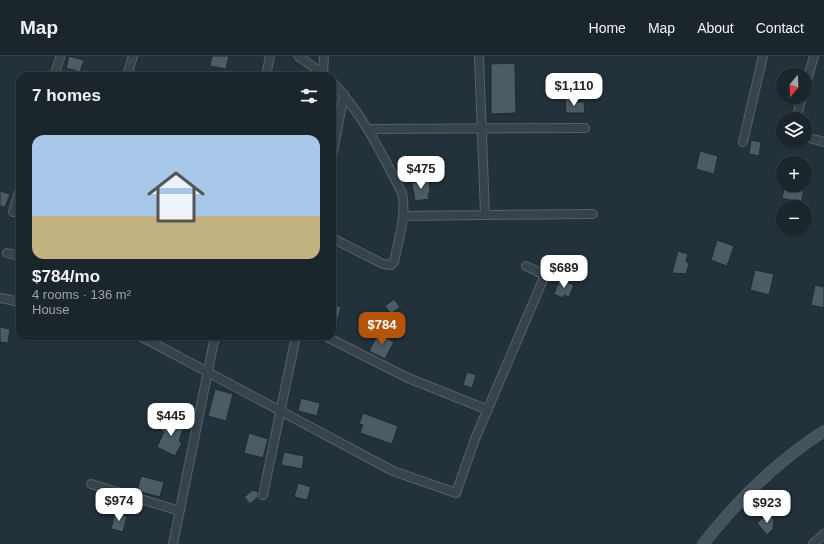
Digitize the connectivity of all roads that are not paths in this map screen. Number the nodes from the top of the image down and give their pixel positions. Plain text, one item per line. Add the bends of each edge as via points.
1 (133, 56) edge
2 (270, 56) edge
3 (298, 56) edge
4 (324, 56) edge
5 (479, 56) edge
6 (763, 56) edge
7 (814, 56) edge
8 (60, 58) dead end
9 (811, 68) edge
10 (55, 72) edge
11 (128, 72) edge
12 (267, 72) edge
13 (320, 72) edge
14 (324, 72) edge
15 (336, 86) edge
16 (344, 94) junction
17 (481, 128) junction
18 (585, 128) dead end
19 (368, 129) junction
20 (336, 136) edge
21 (812, 139) edge
22 (743, 142) dead end
23 (824, 142) edge
24 (16, 202) edge
25 (13, 212) dead end
26 (593, 214) dead end
27 (485, 215) junction
28 (403, 216) junction
29 (336, 240) edge
30 (7, 253) dead end
31 (16, 255) edge
32 (526, 266) dead end
33 (0, 298) edge
34 (16, 301) edge
35 (147, 340) edge
36 (214, 340) edge
37 (295, 340) edge
38 (333, 340) edge
39 (207, 373) junction
40 (488, 410) junction
41 (280, 412) junction
42 (824, 431) edge
43 (91, 484) dead end
44 (263, 495) dead end
45 (180, 511) junction
46 (824, 534) edge
47 (173, 544) edge
48 (703, 544) edge
49 (814, 544) edge

1 - 11 street
2 - 12 street
3 - 13 street
4 - 14 street
5 - 17 street
6 - 22 street
7 - 9 street
8 - 10 street
15 - 16 street
16 - 19 street
16 - 20 street
17 - 18 street
17 - 19 street
17 - 27 street
19 - 28 street via 402,193
21 - 23 street
24 - 25 street
26 - 27 street
27 - 28 street
28 - 29 street via 394,262 388,266
30 - 31 street
32 - 40 street via 545,275
33 - 34 street
35 - 39 street
36 - 39 street
37 - 41 street
38 - 40 street via 408,378
39 - 41 street
39 - 45 street
40 - 41 street via 456,493 393,471
41 - 44 street
42 - 48 street via 780,462
43 - 45 street
45 - 47 street
46 - 49 street

